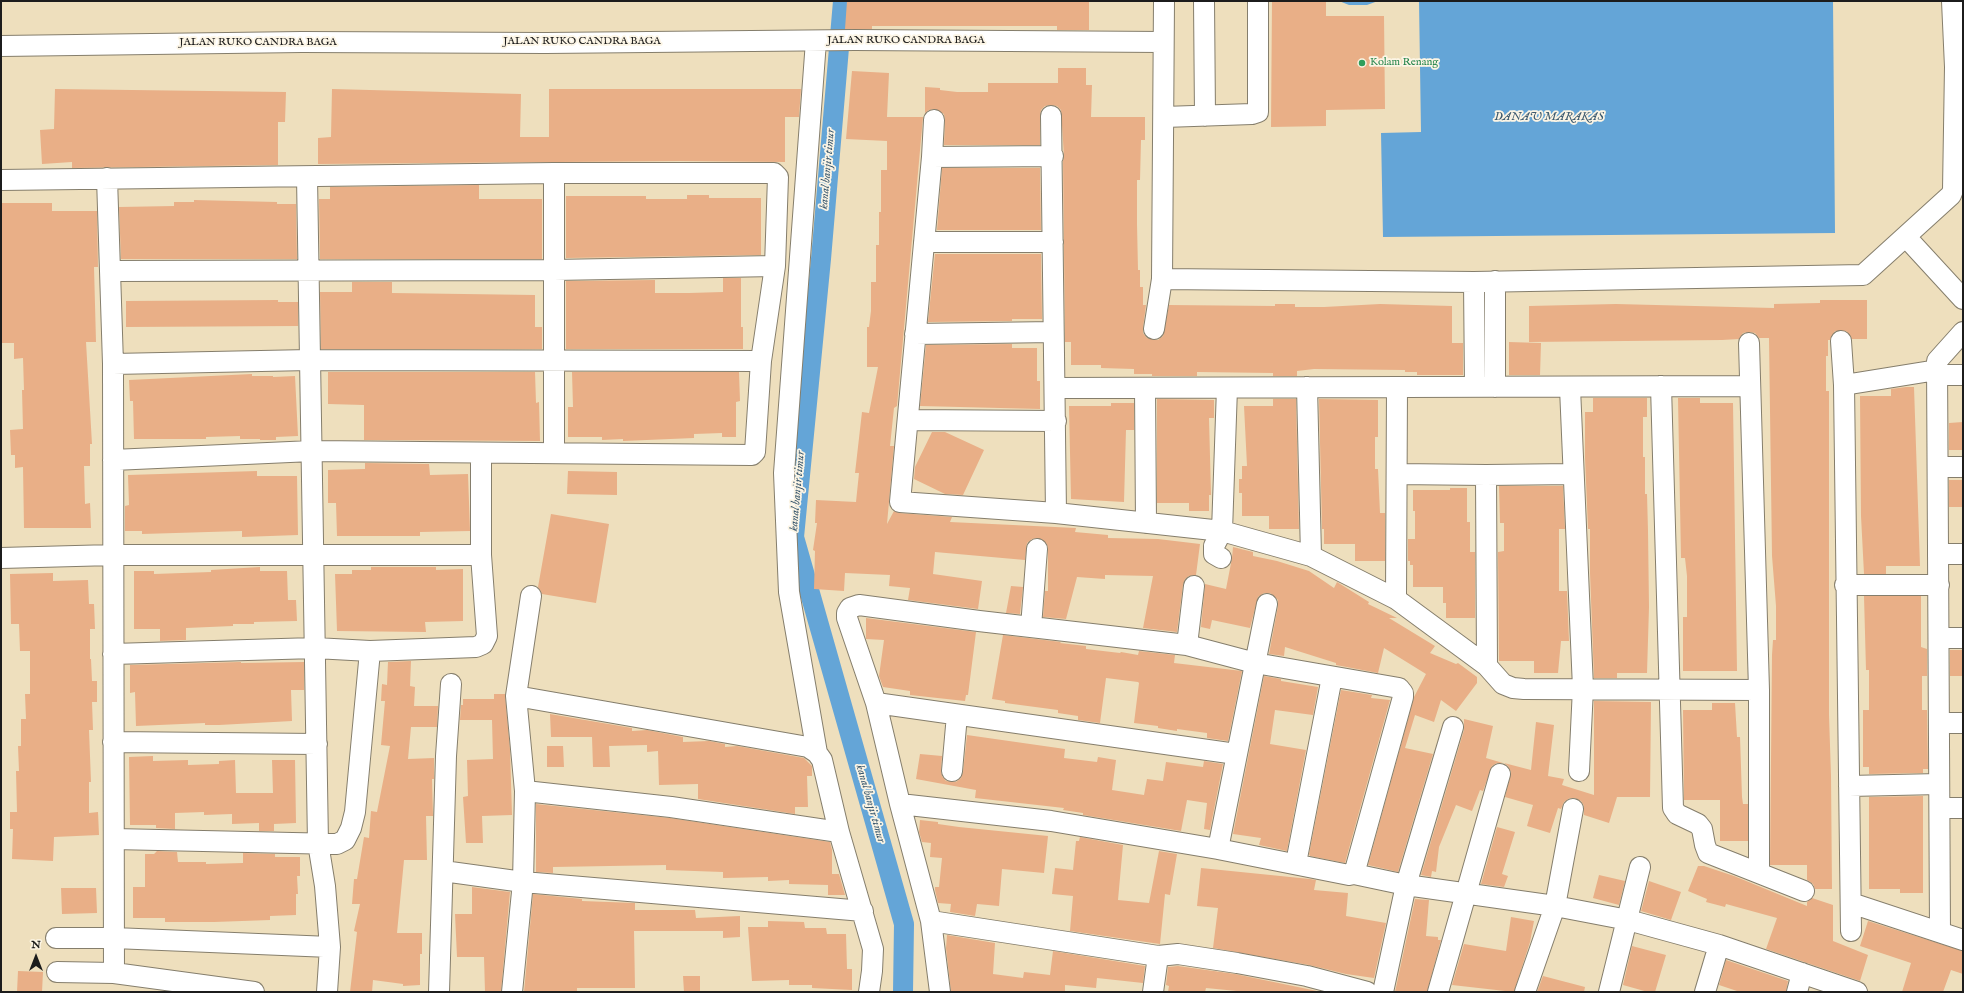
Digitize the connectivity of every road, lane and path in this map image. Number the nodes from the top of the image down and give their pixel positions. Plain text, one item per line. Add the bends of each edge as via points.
1 (1164, 1) edge
2 (1204, 1) edge
3 (1258, 1) edge
4 (1952, 1) edge
5 (820, 41) junction
6 (1162, 42) junction
7 (1, 46) edge
8 (1959, 67) edge
9 (1052, 116) dead end
10 (1206, 116) junction
11 (1164, 117) junction
12 (934, 120) dead end
13 (1053, 156) junction
14 (932, 157) junction
15 (554, 173) junction
16 (307, 177) junction
17 (107, 178) junction
18 (1, 180) edge
19 (1911, 232) junction
20 (924, 242) junction
21 (1053, 242) junction
22 (775, 266) junction
23 (554, 270) junction
24 (110, 271) junction
25 (308, 272) junction
26 (1963, 277) edge
27 (1162, 279) junction
28 (1495, 281) junction
29 (1474, 282) junction
30 (1963, 299) edge
31 (1154, 329) dead end
32 (1053, 332) junction
33 (1963, 332) edge
34 (915, 334) junction
35 (1841, 341) dead end
36 (1749, 343) dead end
37 (310, 360) junction
38 (554, 360) junction
39 (762, 361) junction
40 (113, 364) junction
41 (1937, 372) junction
42 (1963, 375) edge
43 (1844, 385) junction
44 (1661, 386) junction
45 (1750, 386) junction
46 (1307, 387) junction
47 (1398, 387) junction
48 (1475, 387) junction
49 (1496, 387) junction
50 (1055, 388) junction
51 (1145, 388) junction
52 (1227, 388) junction
53 (1570, 388) junction
54 (908, 420) junction
55 (1056, 421) junction
56 (312, 451) junction
57 (481, 453) junction
58 (554, 453) junction
59 (113, 460) junction
60 (1938, 467) junction
61 (1963, 467) edge
62 (1396, 474) junction
63 (1573, 474) junction
64 (1486, 475) junction
65 (1056, 513) junction
66 (1146, 523) junction
67 (1222, 531) junction
68 (1037, 549) dead end
69 (1938, 554) junction
70 (1963, 554) edge
71 (113, 555) junction
72 (481, 555) junction
73 (313, 556) junction
74 (1311, 556) junction
75 (1, 558) edge
76 (1221, 558) dead end
77 (1845, 585) junction
78 (1939, 585) junction
79 (1194, 586) dead end
80 (531, 596) dead end
81 (1396, 599) junction
82 (1267, 604) dead end
83 (1031, 627) junction
84 (1939, 638) junction
85 (1963, 638) edge
86 (1187, 645) junction
87 (315, 648) junction
88 (370, 651) junction
89 (113, 654) junction
90 (1255, 663) junction
91 (1487, 666) junction
92 (1332, 677) junction
93 (451, 684) dead end
94 (1583, 688) junction
95 (1671, 690) junction
96 (1759, 690) junction
97 (516, 696) junction
98 (876, 703) junction
99 (958, 715) junction
100 (1939, 723) junction
101 (1963, 723) edge
102 (1453, 727) dead end
103 (113, 742) junction
104 (317, 744) junction
105 (817, 753) junction
106 (1236, 754) junction
107 (952, 771) dead end
108 (1579, 771) dead end
109 (1500, 774) dead end
110 (1940, 784) junction
111 (1849, 786) junction
112 (525, 791) junction
113 (900, 804) junction
114 (1940, 808) junction
115 (1963, 808) edge
116 (1573, 809) dead end
117 (839, 832) junction
118 (114, 839) junction
119 (318, 843) junction
120 (1218, 849) junction
121 (1296, 863) junction
122 (1640, 867) dead end
123 (443, 871) junction
124 (1759, 873) junction
125 (1354, 874) junction
126 (523, 882) junction
127 (1406, 885) junction
128 (1467, 892) junction
129 (1804, 892) dead end
130 (1851, 903) junction
131 (1554, 906) junction
132 (863, 911) junction
133 (1628, 920) junction
134 (931, 921) junction
135 (1851, 931) dead end
136 (1940, 932) junction
137 (56, 938) dead end
138 (114, 938) junction
139 (1963, 940) edge
140 (1719, 945) junction
141 (330, 947) junction
142 (1158, 956) junction
143 (57, 972) dead end
144 (114, 973) junction
145 (1799, 983) edge
146 (226, 991) edge
147 (254, 992) edge
148 (327, 992) edge
149 (439, 992) edge
150 (512, 992) edge
151 (870, 992) edge
152 (940, 992) edge
153 (1153, 992) edge
154 (1367, 992) edge
155 (1383, 992) edge
156 (1438, 992) edge
157 (1525, 992) edge
158 (1610, 992) edge
159 (1705, 992) edge
160 (1857, 992) edge

1 - 6 street
2 - 10 street
3 - 10 street via 1258,112
4 - 8 street
5 - 6 street, JALAN RUKO CANDRA BAGA
5 - 7 street, JALAN RUKO CANDRA BAGA via 302,42
5 - 105 street via 784,472 789,592
6 - 11 street
8 - 19 street via 1953,190 1951,195
9 - 13 street
10 - 11 street
11 - 27 street
12 - 14 street
13 - 14 street
13 - 21 street
14 - 20 street
15 - 16 street
15 - 22 street via 776,174 778,178
15 - 23 street
16 - 17 street
16 - 25 street
17 - 18 street
17 - 24 street
19 - 26 street
19 - 28 street via 1865,273 1858,276
19 - 30 street
20 - 21 street
20 - 34 street
21 - 32 street
22 - 23 street
22 - 39 street
23 - 25 street
23 - 38 street
24 - 25 street
24 - 40 street
25 - 37 street
27 - 29 street
27 - 31 street
28 - 29 street
28 - 49 street
29 - 48 street
32 - 34 street
32 - 50 street
33 - 41 street via 1940,356 1937,361
34 - 54 street
35 - 43 street
36 - 45 street
37 - 38 street
37 - 40 street
37 - 56 street
38 - 39 street
38 - 58 street
39 - 58 street via 755,452 752,455
40 - 59 street
41 - 42 street
41 - 43 street
41 - 60 street
43 - 77 street
44 - 45 street
44 - 53 street
44 - 95 street
45 - 96 street
46 - 47 street
46 - 52 street
46 - 74 street
47 - 48 street
47 - 62 street
48 - 49 street
49 - 53 street
50 - 51 street
50 - 55 street
51 - 52 street
51 - 66 street
52 - 67 street
53 - 63 street
54 - 55 street
54 - 65 street via 900,502
55 - 65 street
56 - 57 street
56 - 59 street
56 - 73 street
57 - 58 street
57 - 72 street
59 - 71 street
60 - 61 street
60 - 69 street
62 - 64 street
62 - 81 street
63 - 64 street
63 - 94 street
64 - 91 street
65 - 66 street
66 - 67 street
67 - 74 street
67 - 76 street via 1214,546 1214,554
68 - 83 street
69 - 70 street
69 - 78 street
71 - 73 street
71 - 75 street
71 - 89 street
72 - 73 street
72 - 88 street via 487,636 483,644 476,647
73 - 87 street
74 - 81 street
77 - 78 street
77 - 111 street
78 - 84 street
79 - 86 street
80 - 97 street
81 - 91 street
82 - 90 street
83 - 86 street
83 - 98 street via 858,605 850,608 847,618
84 - 85 street
84 - 100 street
86 - 90 street
87 - 88 street
87 - 89 street
87 - 104 street
88 - 119 street via 355,812 351,828 345,840 337,844
89 - 103 street
90 - 92 street
90 - 106 street
91 - 94 street via 1503,684 1513,688
92 - 121 street
92 - 125 street via 1399,688 1403,692
93 - 123 street
94 - 95 street
94 - 108 street
95 - 96 street
95 - 124 street via 1673,808 1677,814 1698,824 1702,829 1708,853
96 - 124 street
97 - 105 street via 808,747
97 - 112 street
98 - 99 street
98 - 113 street
99 - 106 street
99 - 107 street
100 - 101 street
100 - 110 street
102 - 127 street
103 - 104 street
103 - 118 street
104 - 119 street
105 - 117 street via 822,760
106 - 120 street
109 - 128 street
110 - 111 street
110 - 114 street
111 - 130 street
112 - 117 street via 671,807
112 - 126 street
113 - 120 street via 1051,821
113 - 134 street
114 - 115 street
114 - 136 street
116 - 131 street
117 - 132 street
118 - 119 street
118 - 138 street
119 - 141 street via 325,886
120 - 121 street
121 - 125 street
122 - 133 street
123 - 126 street
123 - 149 street
124 - 129 street
125 - 127 street
126 - 132 street
126 - 150 street
127 - 128 street
127 - 155 street
128 - 131 street
128 - 156 street
130 - 135 street
130 - 136 street
131 - 133 street
131 - 157 street
132 - 151 street via 873,949
133 - 140 street
133 - 158 street
134 - 142 street
134 - 152 street
136 - 139 street
137 - 138 street
138 - 141 street
138 - 144 street
140 - 145 street
140 - 159 street
141 - 148 street
142 - 153 street
142 - 154 street via 1178,954 1237,962 1307,976
143 - 144 street
144 - 146 street
145 - 160 street
146 - 147 street

